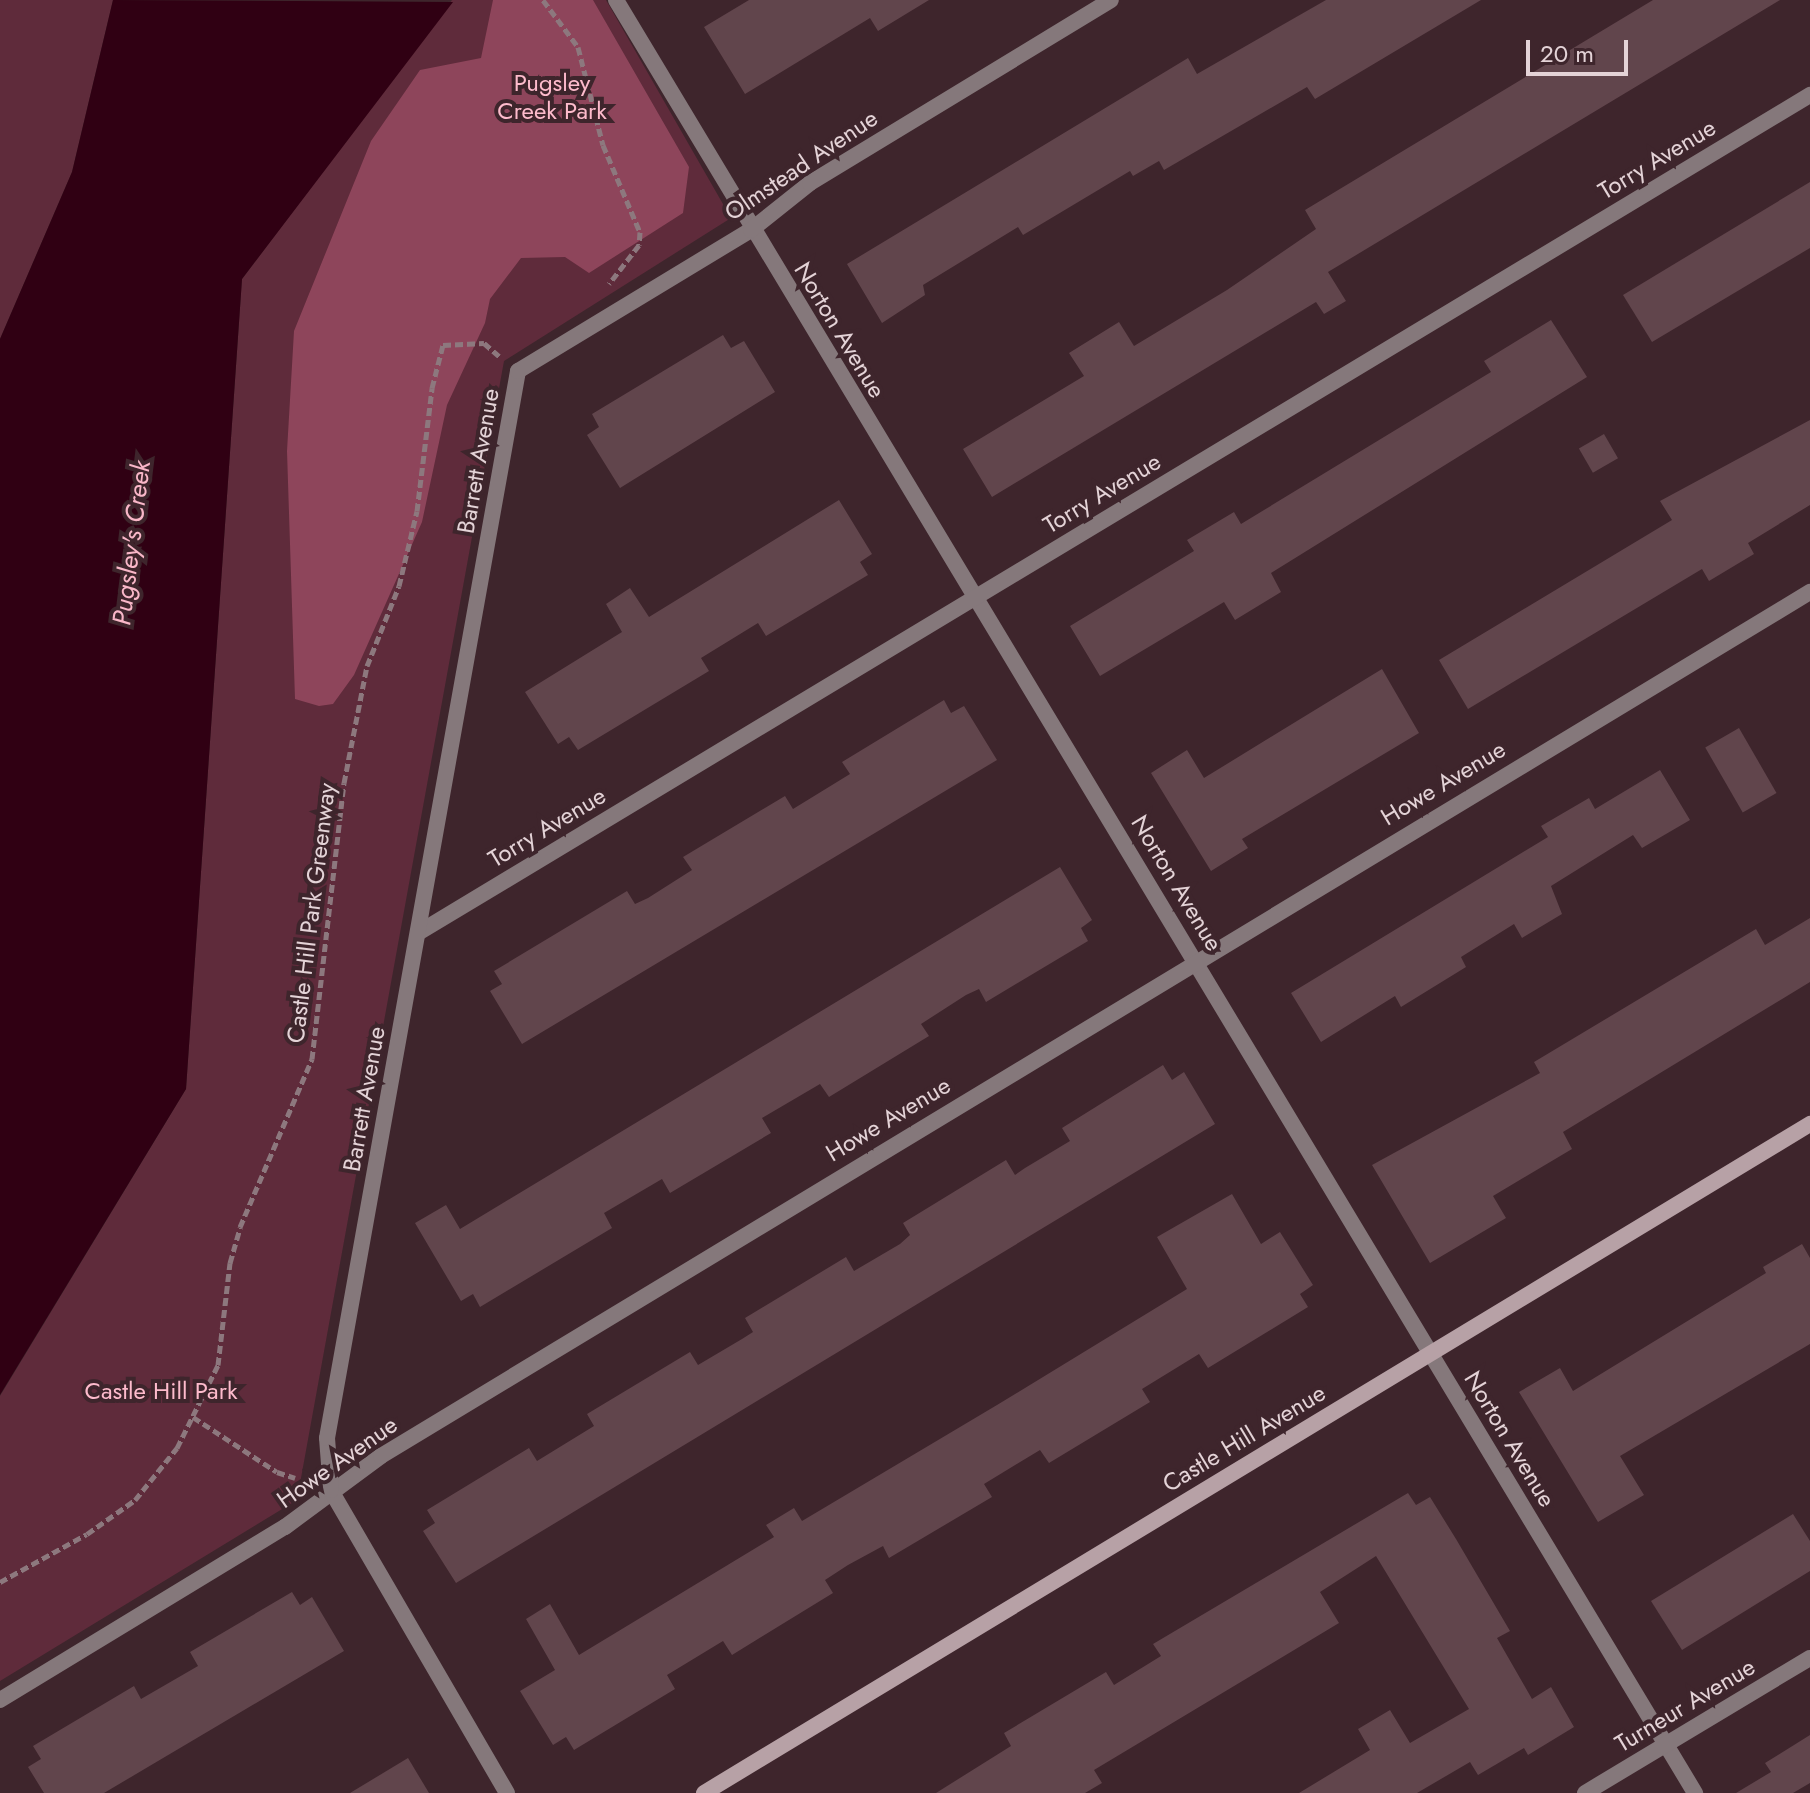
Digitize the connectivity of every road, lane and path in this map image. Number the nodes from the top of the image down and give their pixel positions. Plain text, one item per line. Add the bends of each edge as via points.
1 (543, 0) edge
2 (616, 0) edge
3 (1111, 0) edge
4 (1810, 95) edge
5 (751, 230) junction
6 (596, 294) dead end
7 (497, 354) dead end
8 (518, 371) joint
9 (1810, 592) edge
10 (975, 597) junction
11 (418, 933) junction
12 (1195, 960) junction
13 (1810, 1124) edge
14 (1430, 1353) junction
15 (193, 1417) junction
16 (295, 1478) dead end
17 (331, 1490) junction
18 (0, 1582) edge
19 (1810, 1658) edge
20 (0, 1700) edge
21 (1665, 1744) junction
22 (507, 1793) edge
23 (704, 1793) edge
24 (1585, 1793) edge
25 (1695, 1793) edge

1 - 6 path via 578,47 603,145 640,232 639,245 620,274
2 - 5 street, Norton Avenue
3 - 5 street, Olmstead Avenue via 810,183
4 - 10 street, Torry Avenue
5 - 8 street, Olmstead Avenue
5 - 10 street, Norton Avenue
7 - 15 path, Castle Hill Park Greenway via 484,343 443,345 432,388 417,511 399,586 367,666 344,783 312,1059 240,1227 230,1263 218,1365
8 - 11 street, Barrett Avenue
9 - 12 street, Howe Avenue
10 - 11 street, Torry Avenue
10 - 12 street, Norton Avenue
11 - 17 street, Barrett Avenue via 327,1438
12 - 14 street, Norton Avenue
12 - 17 street, Howe Avenue
13 - 14 street, Castle Hill Avenue
14 - 21 street, Norton Avenue
14 - 23 street, Castle Hill Avenue
15 - 16 path via 277,1472
15 - 18 path, Castle Hill Park Greenway via 177,1448 135,1500 87,1534
17 - 20 street, Howe Avenue via 285,1527
17 - 22 street, Barrett Avenue
19 - 21 street, Turneur Avenue
21 - 24 street, Turneur Avenue
21 - 25 street, Norton Avenue

